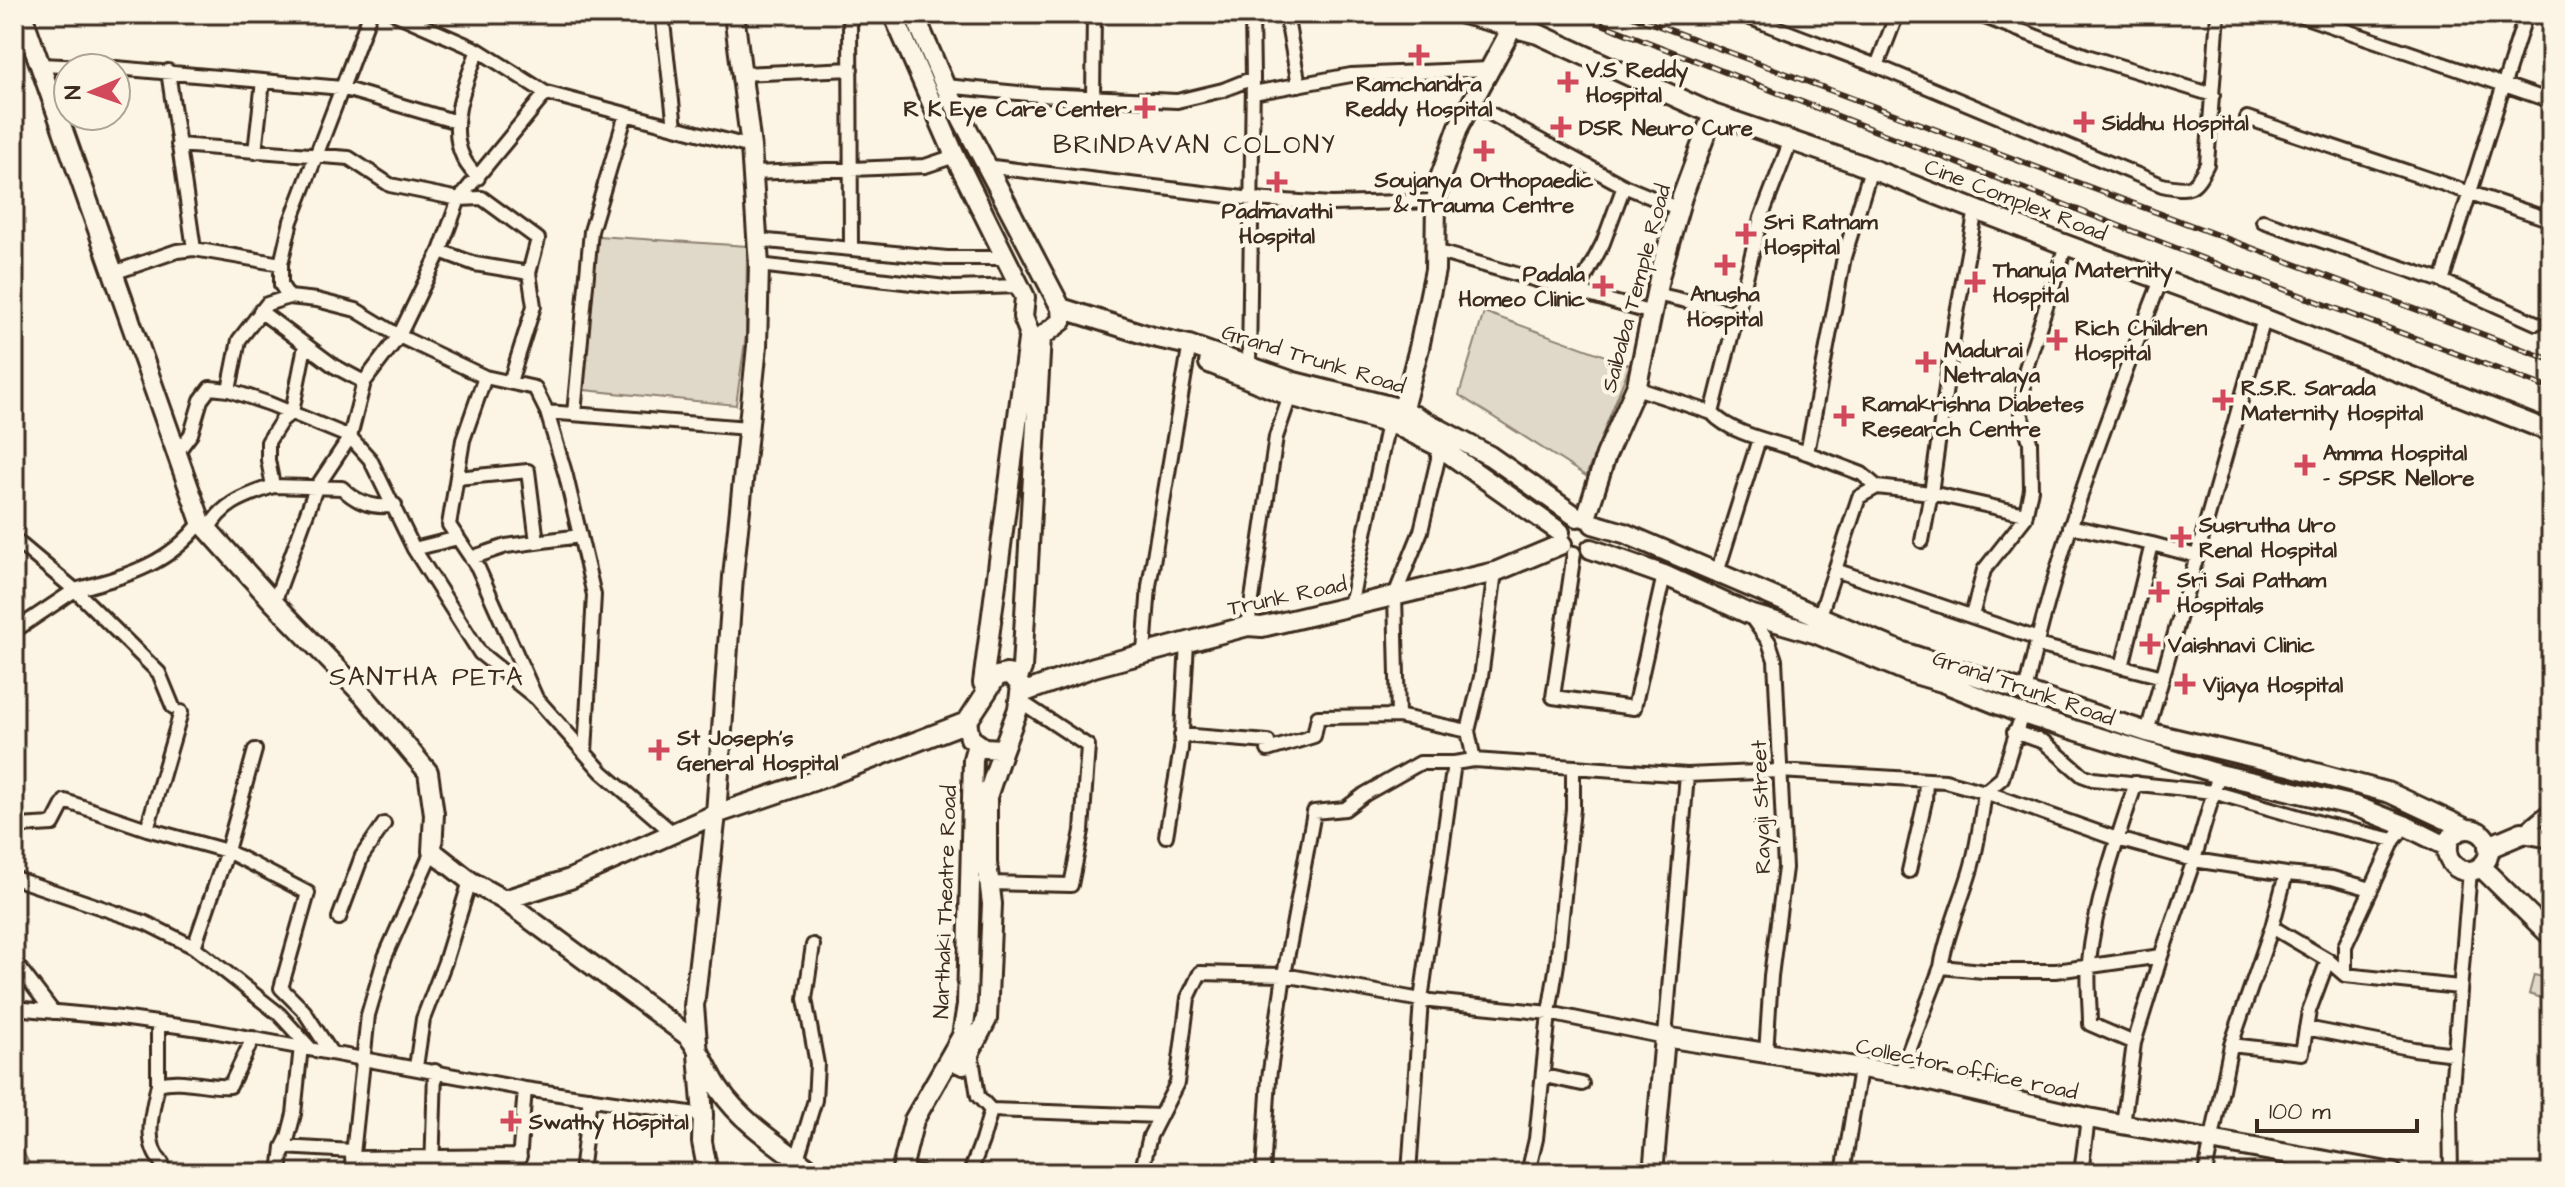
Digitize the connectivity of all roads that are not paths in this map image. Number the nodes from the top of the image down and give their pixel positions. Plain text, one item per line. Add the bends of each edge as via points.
1 (22, 14) edge
2 (370, 14) edge
3 (396, 14) edge
4 (662, 14) edge
5 (734, 14) edge
6 (850, 14) edge
7 (893, 14) edge
8 (914, 14) edge
9 (1094, 14) edge
10 (1252, 14) edge
11 (1286, 14) edge
12 (1463, 14) edge
13 (1740, 14) edge
14 (1897, 14) edge
15 (1977, 14) edge
16 (2218, 14) edge
17 (2297, 14) edge
18 (2526, 14) edge
19 (1764, 18) edge
20 (1512, 28) junction
21 (478, 50) junction
22 (39, 65) junction
23 (52, 66) edge
24 (1877, 66) junction
25 (132, 69) edge
26 (851, 69) junction
27 (1489, 69) junction
28 (168, 71) junction
29 (742, 74) junction
30 (1253, 78) junction
31 (263, 81) junction
32 (1299, 85) junction
33 (2504, 85) junction
34 (945, 86) junction
35 (342, 88) junction
36 (546, 93) junction
37 (1253, 93) junction
38 (2213, 95) junction
39 (1093, 97) junction
40 (2551, 101) edge
41 (1471, 103) junction
42 (626, 114) junction
43 (1713, 114) junction
44 (2247, 118) dead end
45 (457, 122) junction
46 (675, 127) junction
47 (1791, 140) junction
48 (178, 145) junction
49 (751, 147) junction
50 (255, 152) junction
51 (317, 156) junction
52 (955, 156) junction
53 (985, 166) junction
54 (851, 169) junction
55 (1871, 169) junction
56 (753, 173) junction
57 (478, 178) junction
58 (1624, 186) junction
59 (2470, 191) junction
60 (459, 199) junction
61 (1252, 199) junction
62 (1436, 201) junction
63 (1679, 209) junction
64 (1976, 209) junction
65 (2551, 220) edge
66 (2263, 221) dead end
67 (757, 240) junction
68 (2066, 245) junction
69 (851, 248) junction
70 (194, 249) junction
71 (440, 251) junction
72 (1435, 251) junction
73 (1008, 258) junction
74 (281, 264) junction
75 (759, 265) junction
76 (113, 273) junction
77 (529, 273) junction
78 (2161, 280) junction
79 (2442, 281) junction
80 (1023, 291) junction
81 (1577, 293) junction
82 (289, 297) junction
83 (1654, 304) junction
84 (1059, 309) junction
85 (260, 311) junction
86 (1737, 313) junction
87 (2264, 319) junction
88 (2536, 323) dead end
89 (1035, 334) junction
90 (399, 336) junction
91 (305, 346) junction
92 (1188, 355) junction
93 (1249, 365) junction
94 (485, 377) junction
95 (364, 382) junction
96 (510, 382) junction
97 (1636, 388) junction
98 (229, 390) junction
99 (1290, 396) junction
100 (292, 412) junction
101 (547, 412) junction
102 (1712, 413) junction
103 (574, 414) junction
104 (1396, 419) junction
105 (748, 428) junction
106 (2551, 432) edge
107 (350, 437) junction
108 (1759, 439) junction
109 (1438, 446) junction
110 (1807, 453) junction
111 (176, 454) junction
112 (457, 478) junction
113 (273, 486) junction
114 (1877, 487) junction
115 (316, 488) junction
116 (1931, 493) junction
117 (395, 505) junction
118 (2025, 514) junction
119 (1585, 520) junction
120 (204, 526) junction
121 (2070, 526) junction
122 (580, 536) junction
123 (458, 538) junction
124 (14, 539) edge
125 (1922, 541) dead end
126 (537, 542) junction
127 (1572, 544) junction
128 (2152, 544) junction
129 (414, 549) junction
130 (2197, 556) junction
131 (471, 558) junction
132 (1835, 570) junction
133 (1495, 572) junction
134 (1717, 573) junction
135 (1664, 575) junction
136 (75, 590) junction
137 (1395, 595) junction
138 (274, 603) junction
139 (1350, 606) junction
140 (1749, 614) junction
141 (1820, 615) junction
142 (1972, 616) junction
143 (1248, 626) junction
144 (20, 627) dead end
145 (2037, 642) junction
146 (1187, 643) junction
147 (1144, 652) junction
148 (2122, 667) junction
149 (2163, 677) junction
150 (987, 691) junction
151 (1020, 691) junction
152 (2025, 693) junction
153 (536, 698) junction
154 (1398, 716) junction
155 (967, 722) junction
156 (2018, 723) junction
157 (1468, 731) junction
158 (2147, 732) junction
159 (1181, 735) junction
160 (977, 744) junction
161 (1003, 749) junction
162 (255, 750) dead end
163 (585, 752) junction
164 (1474, 760) junction
165 (1454, 763) junction
166 (1573, 767) junction
167 (1780, 771) junction
168 (1687, 775) junction
169 (1926, 780) junction
170 (2136, 783) junction
171 (2216, 783) junction
172 (1985, 792) junction
173 (2551, 809) edge
174 (716, 814) junction
175 (14, 816) edge
176 (384, 824) dead end
177 (147, 829) junction
178 (2467, 829) junction
179 (2400, 833) junction
180 (2522, 833) junction
181 (674, 834) junction
182 (1166, 836) dead end
183 (2551, 838) edge
184 (2117, 839) junction
185 (2448, 847) junction
186 (2489, 847) junction
187 (227, 851) junction
188 (432, 851) junction
189 (2194, 860) junction
190 (2475, 869) junction
191 (1909, 871) dead end
192 (2286, 874) junction
193 (14, 878) edge
194 (470, 881) junction
195 (990, 883) junction
196 (2371, 889) junction
197 (504, 900) junction
198 (339, 918) dead end
199 (2272, 927) junction
200 (2551, 936) edge
201 (813, 945) dead end
202 (194, 947) junction
203 (2161, 956) junction
204 (2328, 960) junction
205 (14, 961) edge
206 (2088, 966) junction
207 (1941, 967) junction
208 (1284, 975) junction
209 (2345, 975) junction
210 (2459, 987) junction
211 (1421, 1000) junction
212 (14, 1008) edge
213 (53, 1012) junction
214 (1549, 1013) junction
215 (158, 1023) junction
216 (2306, 1028) junction
217 (1665, 1037) junction
218 (253, 1038) junction
219 (2134, 1043) junction
220 (2231, 1045) junction
221 (306, 1047) junction
222 (698, 1047) junction
223 (330, 1051) junction
224 (971, 1051) junction
225 (1766, 1054) junction
226 (2455, 1054) junction
227 (365, 1058) junction
228 (950, 1059) junction
229 (416, 1067) junction
230 (1860, 1069) junction
231 (435, 1071) junction
232 (1900, 1074) junction
233 (1544, 1076) junction
234 (158, 1084) junction
235 (1582, 1084) dead end
236 (525, 1089) junction
237 (590, 1098) junction
238 (991, 1110) junction
239 (703, 1115) junction
240 (1160, 1116) junction
241 (2088, 1118) junction
242 (2123, 1125) junction
243 (2210, 1139) junction
244 (283, 1147) junction
245 (352, 1154) junction
246 (520, 1156) junction
247 (432, 1158) junction
248 (797, 1159) junction
249 (902, 1172) edge
250 (162, 1173) edge
251 (280, 1173) edge
252 (351, 1173) edge
253 (432, 1173) edge
254 (518, 1173) edge
255 (581, 1173) edge
256 (708, 1173) edge
257 (815, 1173) edge
258 (922, 1173) edge
259 (970, 1173) edge
260 (1141, 1173) edge
261 (1263, 1173) edge
262 (1409, 1173) edge
263 (1528, 1173) edge
264 (1653, 1173) edge
265 (1843, 1173) edge
266 (2081, 1173) edge
267 (2205, 1173) edge
268 (2393, 1173) edge
269 (2451, 1173) edge

1 - 22 main road
2 - 35 street
3 - 21 street
4 - 46 street
5 - 29 main road
6 - 26 street
7 - 52 main road
8 - 34 main road
9 - 39 street
10 - 30 street
11 - 32 street
12 - 20 main road, Cine Complex Road
13 - 19 street
14 - 24 street
15 - 38 street via 2087,56
16 - 38 street
17 - 33 street
18 - 33 street
19 - 24 street
20 - 27 main road
20 - 43 main road, Cine Complex Road via 1607,63
21 - 36 street
21 - 45 street
22 - 23 street
22 - 76 main road
24 - 38 street via 2185,190 2198,183 2207,164
25 - 28 street
26 - 29 street
26 - 54 street
27 - 32 street via 1351,75
27 - 41 main road
28 - 31 street
28 - 48 street
29 - 49 main road
30 - 37 street
30 - 39 street via 1177,101
31 - 35 street
31 - 50 street
32 - 37 street
33 - 40 street
33 - 59 street
34 - 39 street
34 - 53 main road
35 - 45 street
35 - 51 street
36 - 42 street
36 - 57 street
37 - 61 street
41 - 58 street
41 - 62 main road via 1444,165
42 - 46 street
42 - 103 street via 591,231
43 - 47 main road, Cine Complex Road
43 - 63 main road, Saibaba Temple Road
44 - 59 street
45 - 57 street via 463,158
46 - 49 street
47 - 55 main road, Cine Complex Road
47 - 86 street via 1761,218
48 - 50 street
48 - 70 street
49 - 56 main road
50 - 51 street
51 - 60 street via 349,158 390,185
51 - 74 street via 291,221
52 - 54 street via 925,166
52 - 73 main road
53 - 61 street
53 - 84 main road
54 - 56 street
54 - 69 street
55 - 64 main road, Cine Complex Road
55 - 110 street via 1844,257
56 - 67 main road
57 - 60 street
58 - 63 street
58 - 81 street
59 - 65 street
59 - 79 street
60 - 71 street
60 - 77 street via 482,198 538,239
61 - 62 street via 1332,204
61 - 93 street
62 - 72 main road
63 - 83 main road, Saibaba Temple Road
64 - 68 main road, Cine Complex Road
64 - 116 street
66 - 79 street
67 - 69 street
67 - 75 main road
68 - 78 main road, Cine Complex Road
68 - 118 street via 2026,368 2021,413 2030,442 2031,489
69 - 73 street
70 - 74 street
70 - 76 street
71 - 77 street via 475,264
71 - 90 street
72 - 81 street
72 - 104 main road via 1419,348
73 - 80 main road
74 - 82 street via 281,285
75 - 80 street
75 - 105 main road
76 - 111 main road
77 - 96 street via 534,306
78 - 87 main road, Cine Complex Road
78 - 121 street
79 - 88 street
80 - 84 main road via 1040,294
80 - 89 main road via 1023,317
81 - 83 street
82 - 85 street
82 - 90 street via 356,310
83 - 86 street
83 - 97 main road, Saibaba Temple Road
84 - 89 main road
84 - 92 main road
84 - 93 main road, Grand Trunk Road
85 - 91 street
85 - 98 street via 239,340
86 - 102 street
87 - 106 main road, Cine Complex Road
87 - 130 street
89 - 150 main road via 983,683
89 - 151 main road, Narthaki Theatre Road
90 - 94 street
90 - 95 street
91 - 95 street
91 - 100 street
92 - 99 main road
92 - 147 street via 1149,586
93 - 104 main road, Grand Trunk Road
94 - 96 street
94 - 112 street via 463,440
95 - 107 street
96 - 101 street via 535,388
97 - 102 street
97 - 119 main road, Saibaba Temple Road
98 - 100 street
98 - 111 street via 210,388 191,434
99 - 104 main road
99 - 143 street via 1276,437
100 - 107 street
100 - 113 street via 268,442
101 - 103 street
101 - 122 street
102 - 108 street
103 - 105 street
104 - 109 main road, Grand Trunk Road
104 - 119 main road, Grand Trunk Road via 1490,456
104 - 139 street
105 - 174 main road
107 - 115 street
107 - 117 street via 370,459
108 - 110 street
108 - 134 street
109 - 127 main road, Grand Trunk Road
109 - 137 street via 1421,531
110 - 114 street via 1862,474
111 - 120 main road
112 - 123 street via 449,525
112 - 126 street via 528,471
113 - 115 street
113 - 120 street via 243,497
114 - 116 street
114 - 132 street via 1859,497
115 - 117 street via 342,488 353,500
115 - 138 street
116 - 118 street
116 - 125 street
117 - 129 street
118 - 142 street via 1984,570
119 - 127 main road, Trunk Road via 1566,521
119 - 127 main road, Saibaba Temple Road via 1597,535
119 - 134 main road, Grand Trunk Road
120 - 136 street via 166,557
120 - 138 main road
121 - 128 street
121 - 145 street
122 - 126 street
122 - 163 street via 594,595
123 - 129 street
123 - 131 street
124 - 136 street
126 - 131 street
127 - 133 main road, Trunk Road
127 - 135 main road, Grand Trunk Road
127 - 135 street via 1553,697 1634,708
128 - 130 street
128 - 148 street
129 - 153 street via 480,653
130 - 149 street
131 - 153 street
132 - 141 street
132 - 142 street
133 - 137 main road, Trunk Road
133 - 157 street
134 - 141 main road, Grand Trunk Road
135 - 140 main road, Grand Trunk Road
136 - 144 street
136 - 177 street via 159,673 177,709
137 - 139 main road, Trunk Road
137 - 154 street
138 - 188 main road via 428,772
139 - 143 main road, Trunk Road
140 - 156 main road, Grand Trunk Road via 1942,682
140 - 167 street, Rayaji Street via 1775,660
141 - 152 main road, Grand Trunk Road via 1900,651
142 - 145 street
143 - 146 main road, Trunk Road
145 - 148 street
145 - 152 street
146 - 147 main road, Trunk Road
146 - 159 street
147 - 151 main road, Trunk Road
148 - 149 street
149 - 158 street
150 - 151 main road, Trunk Road via 1001,674 1012,675
150 - 155 main road
151 - 161 main road, Narthaki Theatre Road
151 - 195 street via 1088,746 1082,831 1071,885
152 - 158 main road, Grand Trunk Road
153 - 163 street
154 - 157 street
154 - 159 street via 1318,717 1314,736 1268,746
155 - 160 main road
155 - 174 main road
156 - 170 street via 2082,775
156 - 171 main road, Grand Trunk Road
156 - 172 street via 2002,778
157 - 164 street
158 - 178 main road, Grand Trunk Road via 2390,793
159 - 182 street
160 - 161 main road
160 - 228 main road, Narthaki Theatre Road via 967,1005 962,1036
161 - 195 main road, Narthaki Theatre Road via 987,797
162 - 187 street
163 - 181 street
164 - 165 street
164 - 166 street
165 - 208 street via 1420,763 1345,809 1314,812
165 - 211 street
166 - 168 street
166 - 214 street via 1573,809
167 - 168 street
167 - 169 street
167 - 225 street, Rayaji Street via 1785,868
168 - 217 street
169 - 172 street
169 - 191 street
170 - 171 street
170 - 184 street
171 - 179 main road, Grand Trunk Road via 2355,806
171 - 189 street
172 - 184 street
172 - 207 street via 1973,860 1946,935
173 - 180 street
174 - 181 main road
174 - 222 main road via 694,1006
175 - 177 street via 18,826 53,824 65,801
176 - 198 street via 362,856
177 - 187 street
178 - 185 main road via 2458,832
178 - 186 main road via 2484,836
179 - 185 main road, Grand Trunk Road
179 - 196 street
180 - 183 main road
180 - 186 main road
181 - 197 main road via 570,879
184 - 189 street
184 - 206 street
185 - 190 main road via 2448,856 2460,870
186 - 190 main road via 2486,861
187 - 202 street
187 - 223 street via 308,893 281,988 304,1011
188 - 194 main road
188 - 227 street via 385,957 368,1015
189 - 192 street
189 - 203 street
190 - 200 main road
190 - 210 street
192 - 196 street via 2332,878
192 - 199 street
193 - 202 street via 146,923
194 - 197 main road
194 - 229 street via 423,1019
195 - 224 main road, Narthaki Theatre Road via 987,1019
196 - 209 street via 2345,946
197 - 222 main road
199 - 204 street
199 - 220 street
201 - 248 street via 805,999 817,1064 815,1100
202 - 221 street via 279,1014
203 - 206 street
203 - 219 street
204 - 209 street
204 - 216 street
205 - 213 street
206 - 207 street via 2056,971
206 - 219 street via 2090,1024
207 - 232 street
208 - 211 street
208 - 240 street via 1200,973 1188,998 1177,1083
208 - 261 street via 1269,1078
209 - 210 street
210 - 226 street
211 - 214 street
211 - 262 street
212 - 213 street
213 - 215 street
214 - 217 street
214 - 233 street
215 - 218 street
215 - 234 street
216 - 220 street via 2302,1053
216 - 226 street
217 - 225 main road, Collector office road
217 - 264 main road
218 - 221 street
218 - 234 street via 230,1086
219 - 242 street
220 - 243 street
221 - 223 street
221 - 244 street
222 - 239 main road
222 - 248 main road via 720,1090 746,1119
223 - 227 street
224 - 228 main road via 963,1065
224 - 238 street via 978,1096
225 - 230 main road, Collector office road
226 - 269 street
227 - 229 street
227 - 245 street
228 - 249 main road, Narthaki Theatre Road via 914,1120
229 - 231 street
230 - 232 main road, Collector office road
230 - 265 street
231 - 236 street
231 - 247 street
232 - 241 main road, Collector office road
233 - 235 street
233 - 263 street
234 - 250 street via 150,1127
236 - 237 street
236 - 246 street
237 - 239 street
237 - 255 street
238 - 240 street
238 - 259 street
239 - 256 main road
240 - 260 street
241 - 242 main road, Collector office road
241 - 266 street
242 - 243 main road, Collector office road
243 - 267 street
243 - 268 main road, Collector office road
244 - 245 street
244 - 251 street
245 - 247 street
245 - 252 street
246 - 247 street
246 - 254 street
247 - 253 street
248 - 257 main road
249 - 258 street

